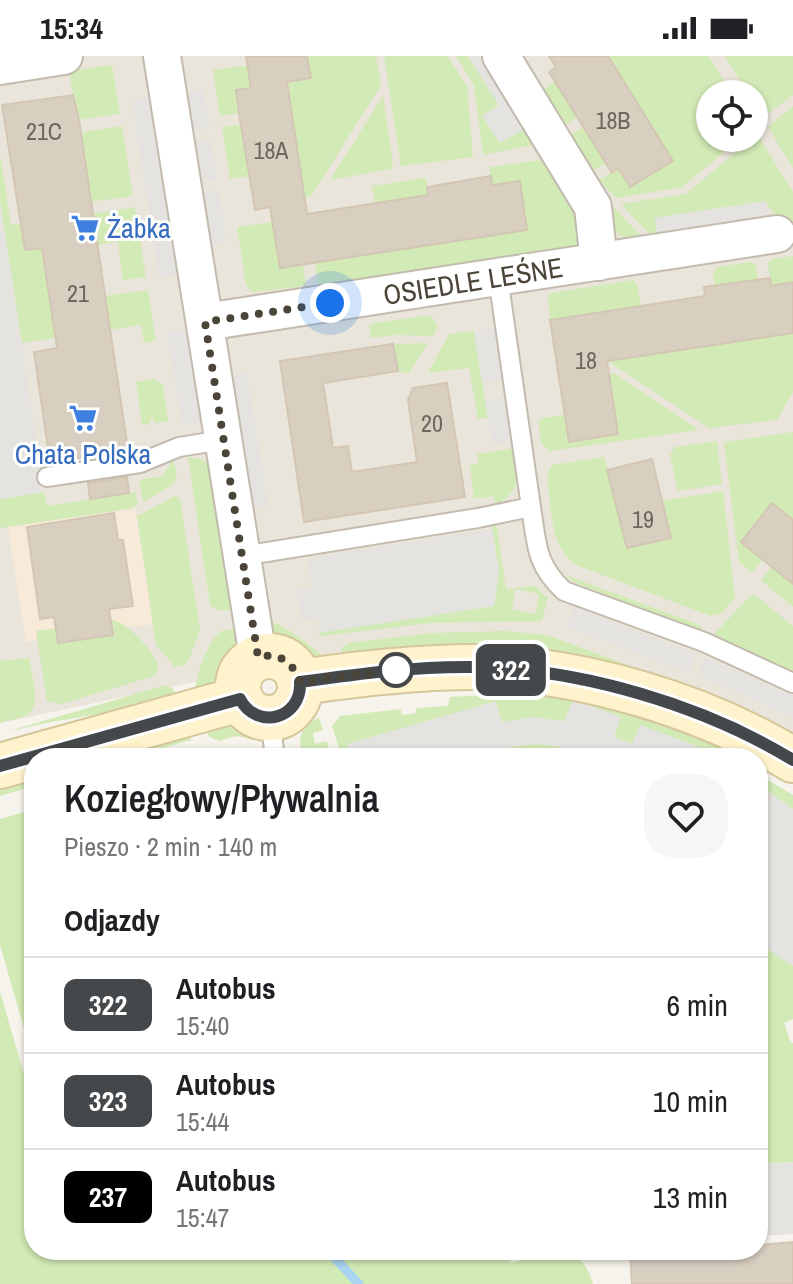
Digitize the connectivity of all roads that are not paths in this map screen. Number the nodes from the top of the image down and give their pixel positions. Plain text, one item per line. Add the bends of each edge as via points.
1 (64, 56) edge
2 (162, 56) edge
3 (501, 56) edge
4 (0, 66) edge
5 (777, 234) dead end
6 (599, 262) junction
7 (498, 277) junction
8 (205, 322) junction
9 (223, 440) junction
10 (47, 477) dead end
11 (531, 507) junction
12 (242, 556) junction
13 (258, 657) junction
14 (300, 682) junction
15 (793, 683) edge
16 (261, 725) edge
17 (115, 748) edge
18 (793, 760) edge
19 (24, 762) edge
20 (0, 766) edge

1 - 4 street
2 - 8 street
3 - 6 street, OSIEDLE LEŚNE via 593,207
5 - 6 street, OSIEDLE LEŚNE
6 - 7 street, OSIEDLE LEŚNE
7 - 8 street, OSIEDLE LEŚNE
7 - 11 lane
8 - 9 street
9 - 10 lane via 179,447 140,463
9 - 12 street
11 - 12 lane
11 - 15 lane via 540,561 564,591 704,642
12 - 13 street
13 - 14 street via 283,659
13 - 16 street via 239,677
14 - 16 street via 295,705
14 - 18 street via 437,667 567,678 614,687 708,718
16 - 17 street
19 - 20 street

